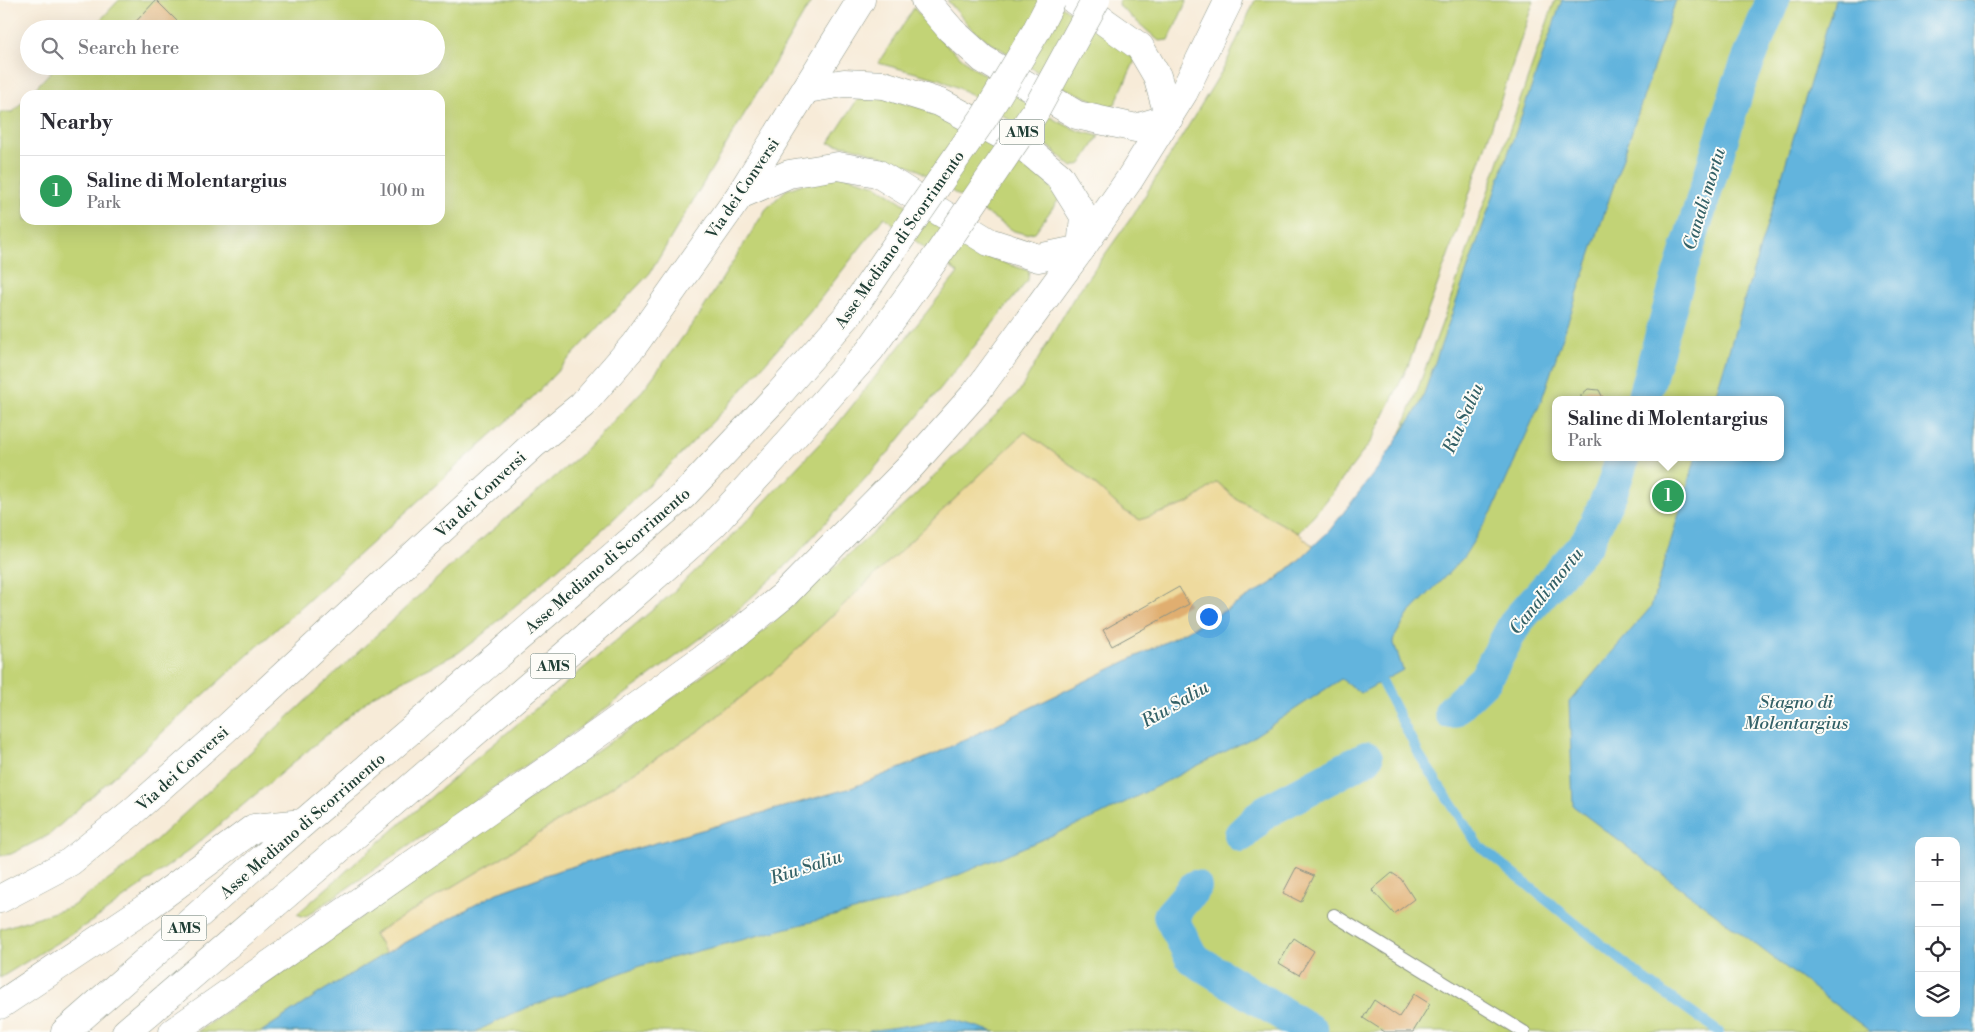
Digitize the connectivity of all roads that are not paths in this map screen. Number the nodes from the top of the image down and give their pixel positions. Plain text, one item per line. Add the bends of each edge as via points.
1 (861, 0) edge
2 (926, 0) edge
3 (1052, 0) edge
4 (1074, 0) edge
5 (1096, 0) edge
6 (1229, 0) edge
7 (807, 89) junction
8 (1169, 118) junction
9 (740, 195) junction
10 (1081, 249) junction
11 (302, 823) junction
12 (5, 892) edge
13 (1334, 915) dead end
14 (0, 1005) edge
15 (65, 1032) edge
16 (126, 1032) edge
17 (173, 1032) edge
18 (1524, 1032) edge

1 - 7 main road, Via dei Conversi
2 - 8 main road via 951,30 983,59 1077,115 1136,128
3 - 11 main road, Asse Mediano di Scorrimento / AMS, bridge via 985,116 849,314 779,394 683,496
4 - 8 main road via 1140,47 1157,76
5 - 16 main road, AMS, bridge via 1035,112 870,350 713,525
6 - 8 main road
7 - 9 main road, Via dei Conversi
7 - 10 main road via 844,83 884,85 941,103 1024,147 1059,176 1084,216
8 - 10 main road
9 - 10 main road via 788,174 838,166 877,173 989,242 1038,258
9 - 12 main road, Via dei Conversi via 634,345 582,405 533,446 131,814 70,862
10 - 17 main road via 975,394 911,466 783,596 564,758
11 - 14 main road via 254,828 148,907
11 - 15 main road, Asse Mediano di Scorrimento / AMS
13 - 18 lane

